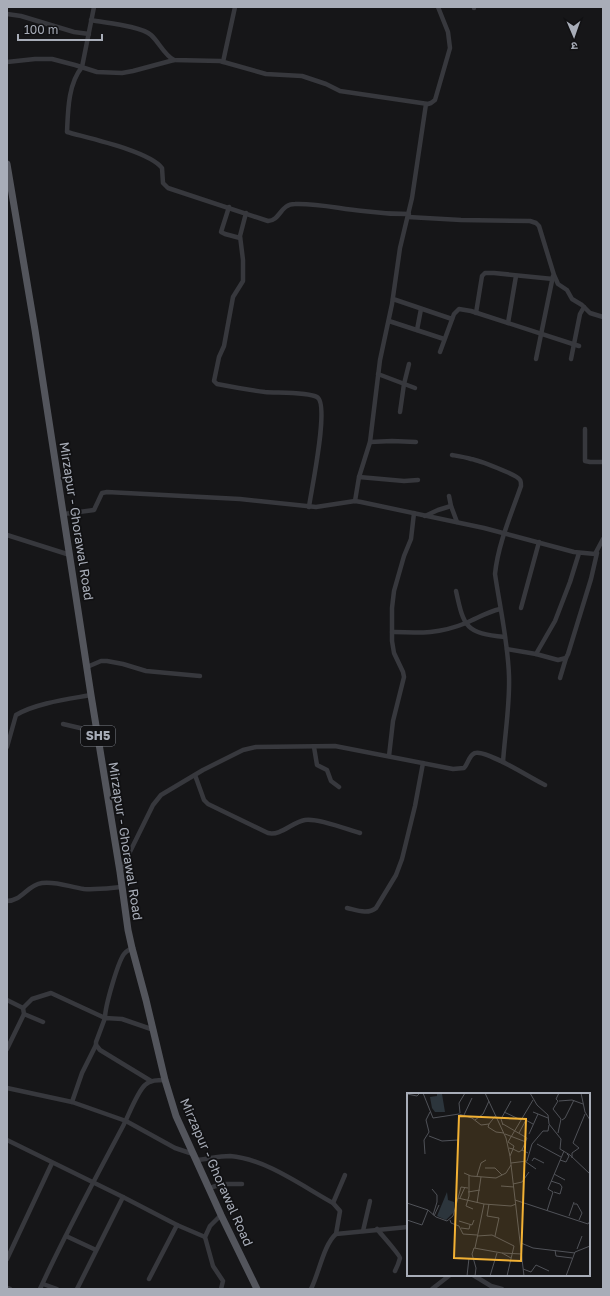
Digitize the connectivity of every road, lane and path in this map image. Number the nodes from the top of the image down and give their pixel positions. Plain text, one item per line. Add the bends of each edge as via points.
1 (94, 7) edge
2 (235, 7) edge
3 (438, 7) edge
4 (7, 14) edge
5 (91, 20) junction
6 (89, 34) junction
7 (174, 60) junction
8 (7, 62) edge
9 (223, 62) junction
10 (82, 67) junction
11 (426, 104) junction
12 (7, 164) edge
13 (229, 207) junction
14 (246, 213) junction
15 (408, 216) junction
16 (240, 238) junction
17 (516, 276) junction
18 (553, 277) junction
19 (393, 299) junction
20 (584, 307) junction
21 (421, 308) junction
22 (476, 313) junction
23 (603, 317) edge
24 (452, 319) junction
25 (388, 321) junction
26 (508, 323) junction
27 (417, 330) junction
28 (541, 333) junction
29 (444, 339) junction
30 (574, 344) junction
31 (579, 346) dead end
32 (440, 352) dead end
33 (536, 359) dead end
34 (571, 359) dead end
35 (408, 364) dead end
36 (378, 374) junction
37 (404, 384) junction
38 (415, 388) dead end
39 (400, 412) dead end
40 (585, 429) dead end
41 (370, 442) junction
42 (416, 442) dead end
43 (452, 455) dead end
44 (603, 462) edge
45 (360, 477) junction
46 (418, 480) dead end
47 (449, 496) dead end
48 (355, 502) junction
49 (451, 506) junction
50 (309, 507) junction
51 (414, 513) junction
52 (64, 514) junction
53 (425, 516) junction
54 (457, 522) junction
55 (504, 533) junction
56 (7, 535) edge
57 (603, 539) edge
58 (539, 542) junction
59 (579, 553) junction
60 (597, 553) junction
61 (70, 555) junction
62 (456, 591) dead end
63 (521, 608) dead end
64 (500, 609) junction
65 (466, 623) junction
66 (392, 632) junction
67 (505, 637) junction
68 (507, 649) junction
69 (536, 654) junction
70 (566, 658) junction
71 (87, 667) junction
72 (200, 676) dead end
73 (560, 678) dead end
74 (91, 695) junction
75 (63, 724) dead end
76 (97, 732) junction
77 (7, 747) edge
78 (314, 747) junction
79 (389, 756) junction
80 (423, 762) junction
81 (503, 762) junction
82 (194, 775) junction
83 (545, 785) dead end
84 (339, 787) dead end
85 (360, 832) dead end
86 (120, 872) junction
87 (122, 887) junction
88 (7, 901) edge
89 (347, 908) dead end
90 (132, 948) junction
91 (7, 1000) edge
92 (24, 1011) junction
93 (105, 1018) junction
94 (43, 1022) dead end
95 (154, 1030) junction
96 (96, 1045) junction
97 (7, 1049) edge
98 (165, 1080) junction
99 (151, 1081) junction
100 (7, 1088) edge
101 (72, 1102) junction
102 (126, 1121) junction
103 (7, 1140) edge
104 (195, 1157) junction
105 (52, 1163) junction
106 (345, 1175) dead end
107 (94, 1182) junction
108 (242, 1184) dead end
109 (208, 1188) junction
110 (123, 1197) junction
111 (370, 1201) dead end
112 (333, 1203) junction
113 (220, 1215) junction
114 (177, 1225) junction
115 (407, 1226) edge
116 (377, 1229) junction
117 (362, 1231) junction
118 (336, 1234) junction
119 (66, 1236) junction
120 (205, 1238) junction
121 (96, 1250) junction
122 (7, 1259) edge
123 (395, 1271) dead end
124 (449, 1276) edge
125 (475, 1276) edge
126 (149, 1280) dead end
127 (43, 1284) junction
128 (40, 1289) edge
129 (57, 1289) edge
130 (77, 1289) edge
131 (221, 1289) edge
132 (257, 1289) edge
133 (311, 1289) edge
134 (432, 1289) edge
135 (502, 1289) edge

1 - 5 street
2 - 9 street
3 - 11 street via 448,32 450,48 435,100 431,104
4 - 6 street
5 - 6 street
5 - 7 street via 148,32
6 - 10 street
7 - 9 street
7 - 10 street via 122,73 103,73
8 - 10 street via 52,59
9 - 11 street via 266,74 302,76 340,90
10 - 13 street via 77,73 69,100 67,132 147,158 162,168 163,183 168,188
11 - 15 street via 416,179
12 - 52 main road, Mirzapur - Ghorawal Road / SH5
13 - 14 street
13 - 16 street via 221,232
14 - 15 street via 270,220 285,206 295,204
14 - 16 street
15 - 18 street via 536,223
15 - 19 street via 400,248
16 - 50 street via 244,276 242,285 233,297 224,346 214,381 217,384 265,392 309,394 320,399 322,426
17 - 18 street
17 - 22 street via 484,274
17 - 26 street
18 - 20 street via 567,290 572,299
18 - 28 street
19 - 21 street
19 - 25 street
20 - 23 street via 594,315
20 - 30 street via 580,314
21 - 24 street
21 - 27 street
22 - 24 street via 459,309
22 - 26 street
24 - 29 street
25 - 27 street
25 - 36 street
26 - 28 street
27 - 29 street
28 - 30 street
28 - 33 street
29 - 32 street
30 - 31 street
30 - 34 street
35 - 37 street
36 - 37 street
36 - 41 street
37 - 38 street
37 - 39 street
40 - 44 street via 585,461
41 - 42 street
41 - 45 street
43 - 55 street via 488,464 520,479 521,486
45 - 46 street
45 - 48 street
47 - 49 street
48 - 50 street
48 - 51 street
49 - 53 street
49 - 54 street
50 - 52 street via 240,499 107,492 102,493 94,510
51 - 53 street
51 - 66 street via 412,539 394,591
52 - 61 main road, Mirzapur - Ghorawal Road / SH5
53 - 54 street
54 - 55 street
55 - 58 street
55 - 64 street via 495,574
56 - 61 street
57 - 60 street
58 - 59 street
58 - 63 street
59 - 60 street
59 - 69 street via 555,621
60 - 70 street
61 - 71 main road, Mirzapur - Ghorawal Road / SH5
62 - 65 street via 461,615
64 - 65 street
64 - 67 street
65 - 66 street via 432,633
65 - 67 street via 478,633
66 - 79 street via 394,652 404,677 393,721
67 - 68 street
68 - 69 street
68 - 81 street via 509,695
69 - 70 street via 558,660
70 - 73 street
71 - 72 street via 107,661 146,671
71 - 74 main road, Mirzapur - Ghorawal Road / SH5
74 - 76 main road, Mirzapur - Ghorawal Road / SH5
74 - 77 street via 57,701 16,715
75 - 76 street
76 - 86 main road, Mirzapur - Ghorawal Road / SH5
78 - 79 street via 335,746
78 - 82 street via 256,747 243,750
78 - 84 street via 317,765 327,770 331,781
79 - 80 street
80 - 81 street via 453,769 464,768 471,755 480,753
80 - 89 street via 402,859 396,875 372,912
81 - 83 street
82 - 85 street via 208,804 268,833 276,834 306,820
82 - 86 street via 161,795
86 - 87 main road, Mirzapur - Ghorawal Road / SH5
87 - 88 street via 85,889 41,883 30,888 19,898
87 - 90 main road, Mirzapur - Ghorawal Road / SH5
90 - 93 street via 125,952 121,961 106,1004
90 - 95 main road, Mirzapur - Ghorawal Road / SH5
91 - 92 street
92 - 93 street via 32,999 51,993
92 - 94 street
92 - 97 street
93 - 95 street via 122,1019
93 - 96 street
95 - 98 main road, Mirzapur - Ghorawal Road / SH5
96 - 99 street
96 - 101 street via 82,1073
98 - 99 street
98 - 104 main road, Mirzapur - Ghorawal Road / SH5 via 176,1116
99 - 102 street via 141,1089
100 - 101 street
101 - 102 street
102 - 104 street
102 - 107 street
103 - 105 street
104 - 109 main road, Mirzapur - Ghorawal Road / SH5
104 - 112 street via 229,1156 252,1160 268,1166
105 - 107 street
105 - 122 street
106 - 112 street
107 - 110 street
107 - 119 street
108 - 109 street via 223,1184
109 - 113 main road, Mirzapur - Ghorawal Road / SH5
110 - 114 street
110 - 121 street
111 - 117 street
112 - 118 street via 340,1211
113 - 120 street via 210,1226
113 - 132 main road, Mirzapur - Ghorawal Road / SH5
114 - 120 street
114 - 126 street
115 - 116 street
116 - 117 street
116 - 123 street via 399,1255
117 - 118 street
118 - 133 street via 331,1238
119 - 121 street
119 - 127 street
120 - 131 street via 213,1266 223,1281
121 - 130 street
124 - 134 street
125 - 135 street via 491,1286
127 - 128 street
127 - 129 street

